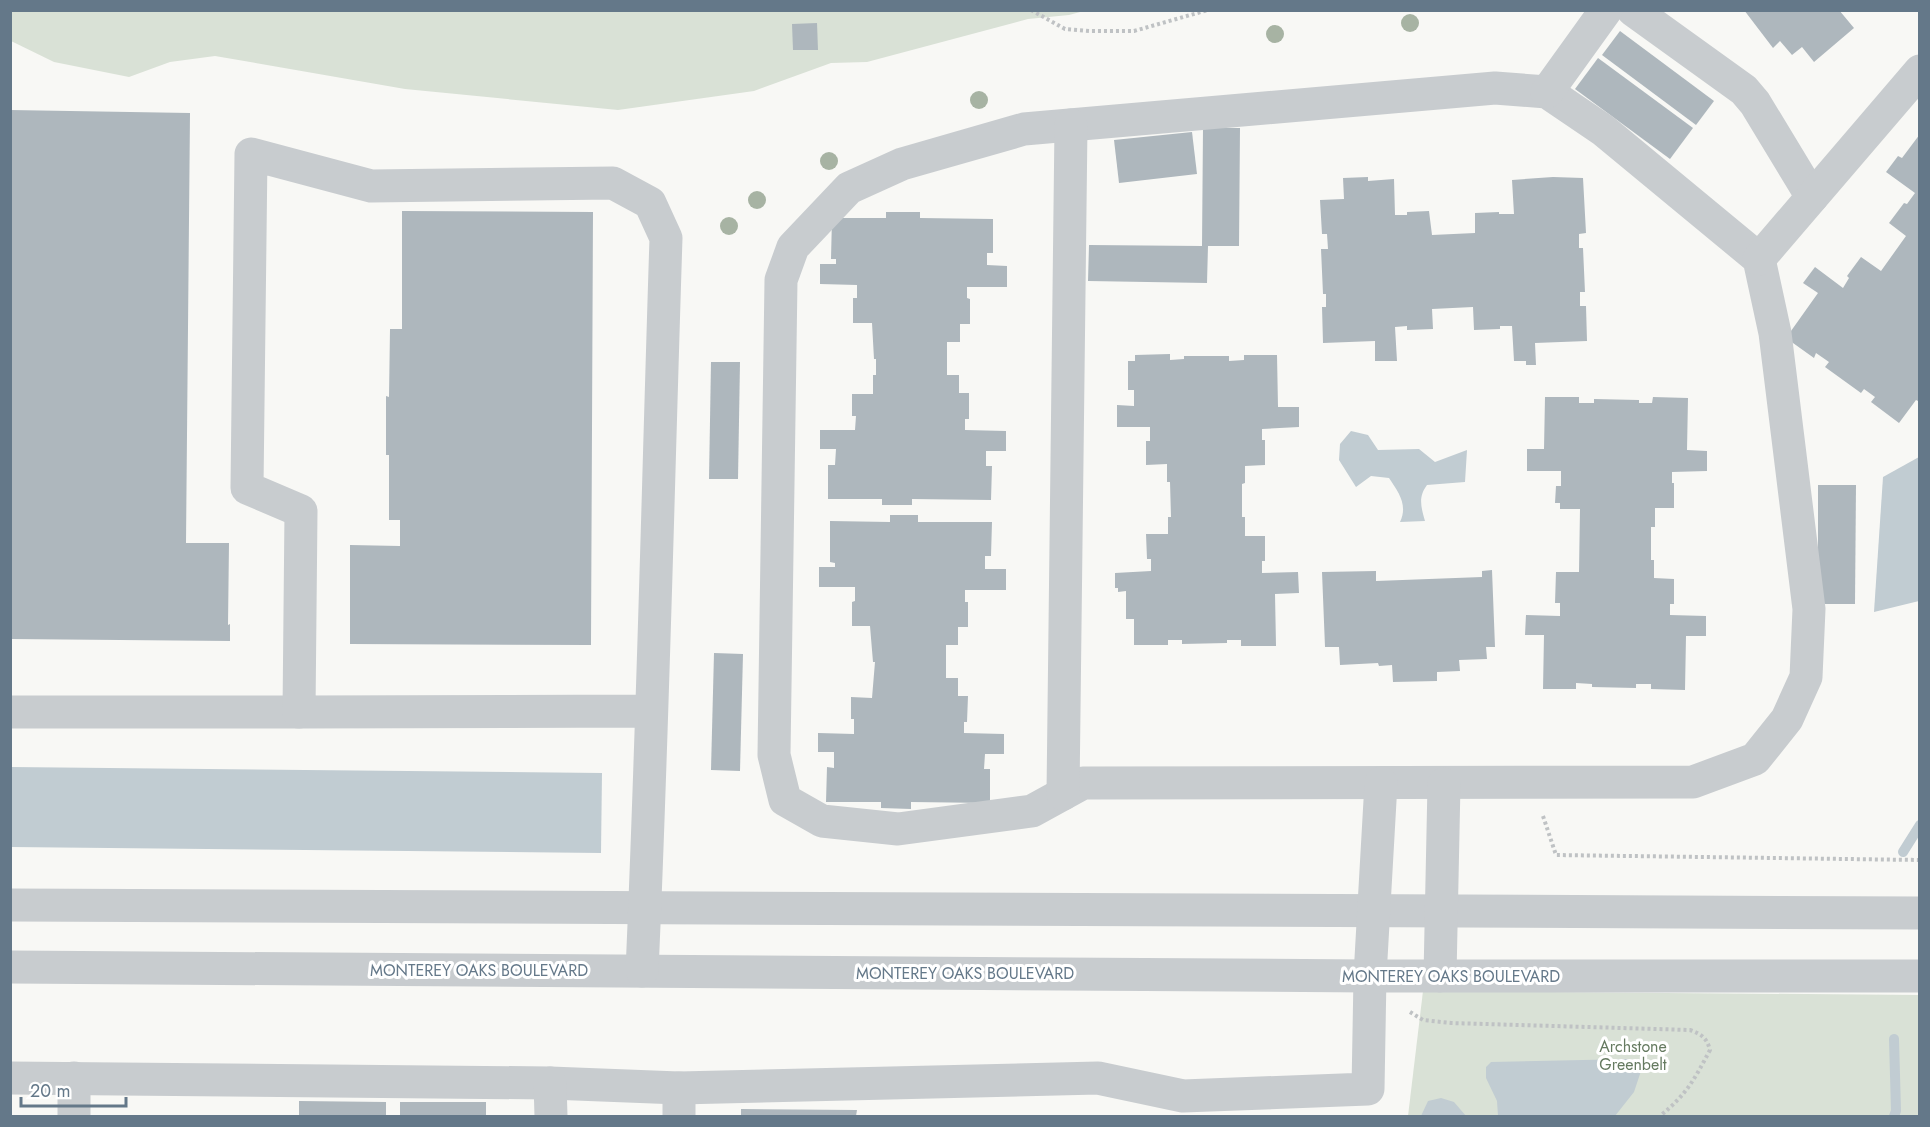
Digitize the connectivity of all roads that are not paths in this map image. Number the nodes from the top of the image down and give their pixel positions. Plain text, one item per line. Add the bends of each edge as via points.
1 (1606, 10) edge
2 (1633, 10) edge
3 (1920, 71) edge
4 (1547, 92) junction
5 (1071, 125) junction
6 (1812, 197) junction
7 (1759, 260) junction
8 (651, 711) junction
9 (10, 712) edge
10 (299, 712) junction
11 (1381, 783) junction
12 (1444, 784) junction
13 (1063, 794) junction
14 (10, 904) edge
15 (645, 907) junction
16 (1375, 910) junction
17 (1440, 911) junction
18 (1920, 913) edge
19 (10, 967) edge
20 (642, 971) junction
21 (1370, 976) junction
22 (1440, 976) junction
23 (1920, 976) edge
24 (10, 1078) edge
25 (74, 1078) junction
26 (550, 1083) junction
27 (679, 1102) edge
28 (1345, 1103) edge
29 (74, 1116) edge
30 (551, 1116) edge

1 - 4 street
2 - 6 street via 1744,90
3 - 6 street
4 - 5 street via 1495,88
4 - 7 street via 1604,130
5 - 13 street
5 - 13 street via 1024,129 902,164 849,188 794,247 781,280 774,755 785,800 822,821 898,829 1032,811
6 - 7 street
7 - 12 street via 1775,333 1809,609 1806,677 1787,719 1755,759 1693,782
8 - 10 street
8 - 10 street via 666,238 650,203 613,183 371,186 251,154 247,488 301,511
8 - 15 street
9 - 10 street
11 - 12 street
11 - 13 street via 1083,783
11 - 16 street
12 - 17 street
14 - 15 street
15 - 16 street
15 - 20 street
16 - 17 street
16 - 21 street
17 - 18 street
17 - 22 street
19 - 20 street, MONTEREY OAKS BOULEVARD
20 - 21 street, MONTEREY OAKS BOULEVARD
21 - 22 street, MONTEREY OAKS BOULEVARD
21 - 28 street via 1368,1089
22 - 23 street, MONTEREY OAKS BOULEVARD
24 - 25 street
25 - 26 street
25 - 29 street
26 - 27 street
26 - 30 street
27 - 28 street via 1098,1078 1183,1096

